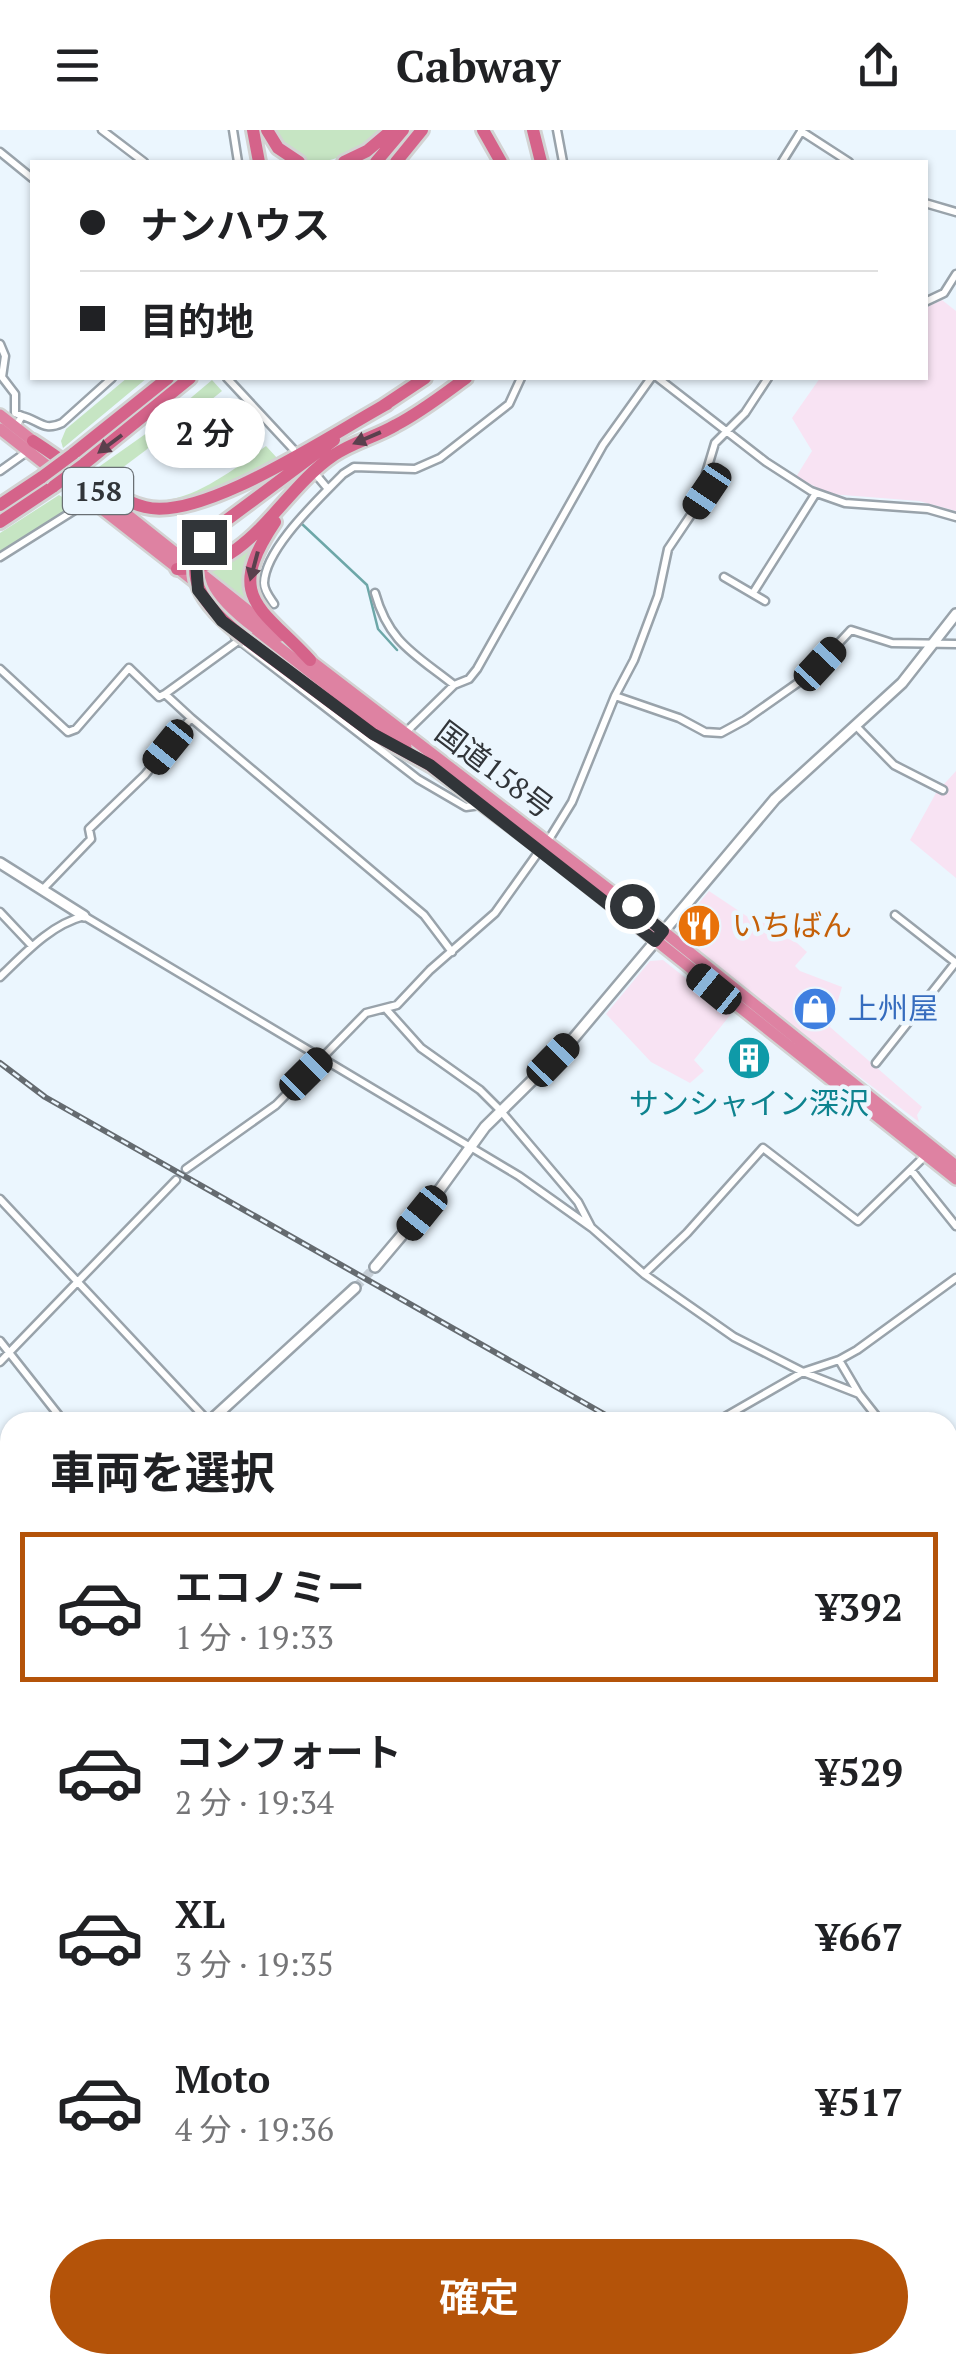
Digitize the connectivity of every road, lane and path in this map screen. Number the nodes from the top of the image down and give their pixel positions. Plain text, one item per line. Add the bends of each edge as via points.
1 (102, 130) edge
2 (233, 130) edge
3 (253, 130) edge
4 (267, 130) edge
5 (392, 130) edge
6 (403, 130) edge
7 (422, 130) edge
8 (483, 130) edge
9 (493, 130) edge
10 (533, 130) edge
11 (557, 130) edge
12 (802, 130) edge
13 (0, 152) edge
14 (562, 159) edge
15 (141, 160) edge
16 (238, 160) edge
17 (259, 160) edge
18 (296, 160) edge
19 (348, 160) edge
20 (378, 160) edge
21 (398, 160) edge
22 (500, 160) edge
23 (509, 160) edge
24 (540, 160) edge
25 (783, 160) edge
26 (846, 160) edge
27 (30, 176) edge
28 (928, 203) edge
29 (956, 212) edge
30 (956, 274) edge
31 (928, 301) edge
32 (0, 344) edge
33 (110, 380) edge
34 (156, 380) edge
35 (166, 380) edge
36 (188, 380) edge
37 (200, 380) edge
38 (229, 380) edge
39 (422, 380) edge
40 (463, 380) edge
41 (521, 380) edge
42 (653, 380) edge
43 (658, 380) edge
44 (767, 380) edge
45 (387, 404) junction
46 (155, 408) junction
47 (0, 416) edge
48 (18, 422) junction
49 (0, 429) edge
50 (725, 430) junction
51 (30, 446) junction
52 (293, 448) dead end
53 (78, 459) junction
54 (0, 470) edge
55 (318, 477) dead end
56 (301, 482) junction
57 (328, 489) junction
58 (816, 494) junction
59 (90, 500) junction
60 (0, 505) edge
61 (956, 518) edge
62 (0, 522) edge
63 (0, 557) edge
64 (177, 569) junction
65 (194, 569) junction
66 (724, 577) dead end
67 (375, 593) dead end
68 (753, 593) junction
69 (766, 601) dead end
70 (274, 604) dead end
71 (956, 614) edge
72 (246, 622) junction
73 (242, 641) junction
74 (933, 644) junction
75 (956, 644) edge
76 (310, 660) junction
77 (0, 669) edge
78 (454, 685) junction
79 (166, 694) junction
80 (615, 696) junction
81 (192, 718) junction
82 (856, 726) junction
83 (403, 734) junction
84 (430, 765) junction
85 (943, 790) dead end
86 (482, 804) junction
87 (544, 845) junction
88 (0, 863) edge
89 (42, 890) junction
90 (0, 912) edge
91 (895, 914) dead end
92 (84, 916) junction
93 (659, 936) junction
94 (32, 946) junction
95 (452, 952) junction
96 (956, 963) edge
97 (0, 976) edge
98 (386, 1009) junction
99 (321, 1059) junction
100 (876, 1063) dead end
101 (500, 1110) junction
102 (472, 1146) junction
103 (927, 1154) junction
104 (956, 1166) edge
105 (186, 1169) dead end
106 (911, 1170) junction
107 (956, 1179) edge
108 (176, 1180) dead end
109 (0, 1199) edge
110 (956, 1226) edge
111 (592, 1228) junction
112 (375, 1267) tunnel mouth
113 (644, 1274) junction
114 (956, 1278) edge
115 (78, 1282) junction
116 (354, 1288) tunnel mouth
117 (0, 1341) edge
118 (10, 1353) junction
119 (839, 1360) junction
120 (0, 1362) edge
121 (803, 1372) junction
122 (859, 1394) junction
123 (56, 1412) edge
124 (201, 1412) edge
125 (221, 1412) edge
126 (733, 1412) edge
127 (873, 1412) edge

1 - 15 street
2 - 16 street
3 - 17 highway
4 - 18 highway
5 - 19 highway
6 - 20 highway
7 - 21 highway
8 - 22 highway
9 - 23 highway
10 - 24 highway
11 - 14 street
12 - 25 street
12 - 26 street
13 - 27 street
28 - 29 street
30 - 31 street via 944,293
32 - 48 street via 2,377 15,394
33 - 48 street via 53,428 31,418
34 - 53 highway
35 - 53 highway
36 - 46 highway
37 - 46 highway via 165,410
38 - 52 street
39 - 45 highway
40 -> 56 highway via 400,423 342,450
41 - 57 street via 509,404 440,458 415,469 354,467
42 - 78 street via 603,445 477,668
43 - 50 street
44 - 50 street via 745,414
45 - 51 highway via 244,483 171,510 136,504
45 - 73 highway, bridge via 220,525 198,552 198,590
46 -> 53 highway
47 - 48 highway, 国道158号 / 158
48 - 51 highway, 国道158号 / 158
49 - 51 highway, 国道158号 / 158
50 - 58 street
50 - 80 street via 709,458 707,491 668,548 658,596
51 - 54 street
51 - 59 highway, 国道158号 / 158
51 - 65 highway, 国道158号 / 158
53 - 60 highway, bridge
53 - 62 highway, bridge via 54,486
55 - 57 street
56 - 65 highway via 230,555
56 -> 76 highway via 255,556 250,583 260,610
57 - 70 street via 270,564 264,583
58 - 61 street
58 - 68 street
59 - 63 street
59 - 64 highway, 国道158号 / 158
64 - 65 highway
64 - 72 highway, 国道158号 / 158
65 - 76 highway, 国道158号 / 158
66 - 68 street
67 - 78 street via 383,622 398,640
68 - 69 street
71 - 74 street
72 - 73 street via 234,636
72 - 84 highway, 国道158号 / 158
73 - 79 street
73 - 84 highway via 373,734
73 - 86 street via 418,779 466,807
74 - 75 street
74 - 80 street via 892,643 851,630 810,676 717,734
74 - 82 street
76 - 83 highway, 国道158号 / 158
77 - 79 street via 68,732 129,668 159,698
78 - 83 street
79 - 81 street
80 - 87 street via 572,802
81 - 89 street via 145,776 89,828 91,839
81 - 95 street via 424,915
82 - 85 street via 894,765
82 - 93 street via 774,799
83 - 87 highway, 国道158号 / 158
84 - 86 highway, 国道158号 / 158
86 - 87 highway, 国道158号 / 158
87 - 93 highway, 国道158号 / 158
87 - 95 street via 495,913
88 - 89 street
89 - 92 street
90 - 94 street
91 - 96 street
92 - 94 street
92 - 99 street
93 - 101 street via 568,1045
93 - 103 highway, 国道158号 / 158
93 - 104 highway, 国道158号 / 158
94 - 97 street
95 - 98 street
96 - 100 street
98 - 99 street via 366,1013
98 - 101 street via 421,1048
99 - 102 street
99 - 105 street via 276,1105
101 - 102 street
101 - 111 street
102 - 111 street
102 - 112 street
103 - 106 street
103 - 107 highway, 国道158号 / 158
106 - 110 street
106 - 113 street via 858,1221 763,1148
108 - 115 street
109 - 115 street
111 - 113 street
113 - 121 street via 734,1337
114 - 119 street
115 - 118 street
115 - 124 street
116 - 125 street
117 - 118 street
118 - 120 street
118 - 123 street
119 - 121 street
119 - 122 street
121 - 122 street
121 - 126 street
122 - 127 street

